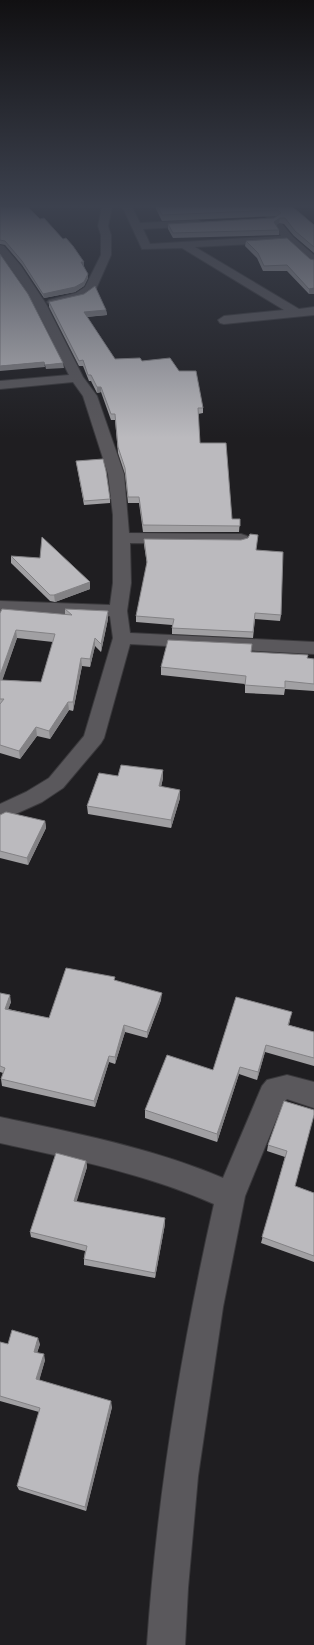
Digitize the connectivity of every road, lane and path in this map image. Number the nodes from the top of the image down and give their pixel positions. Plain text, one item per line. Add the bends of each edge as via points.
1 (24, 284) edge
2 (92, 284) edge
3 (248, 284) edge
4 (40, 304) junction
5 (314, 311) edge
6 (296, 313) junction
7 (224, 320) dead end
8 (77, 378) junction
9 (0, 385) edge
10 (121, 538) junction
11 (241, 539) edge
12 (0, 606) edge
13 (118, 611) junction
14 (122, 638) junction
15 (314, 648) edge
16 (0, 813) edge
17 (314, 1095) edge
18 (0, 1130) edge
19 (230, 1196) junction
20 (166, 1645) edge

1 - 4 street
2 - 4 street via 90,289 80,296
3 - 6 street
4 - 8 street
5 - 6 street
6 - 7 street
8 - 9 street
8 - 10 street via 90,396 116,474
10 - 11 street
10 - 13 street via 122,583
12 - 13 street
13 - 14 street
14 - 15 street
14 - 16 street via 94,738 56,783
17 - 19 street via 287,1087 277,1089 272,1095
18 - 19 street via 87,1149 188,1178
19 - 20 street via 198,1349 183,1450

